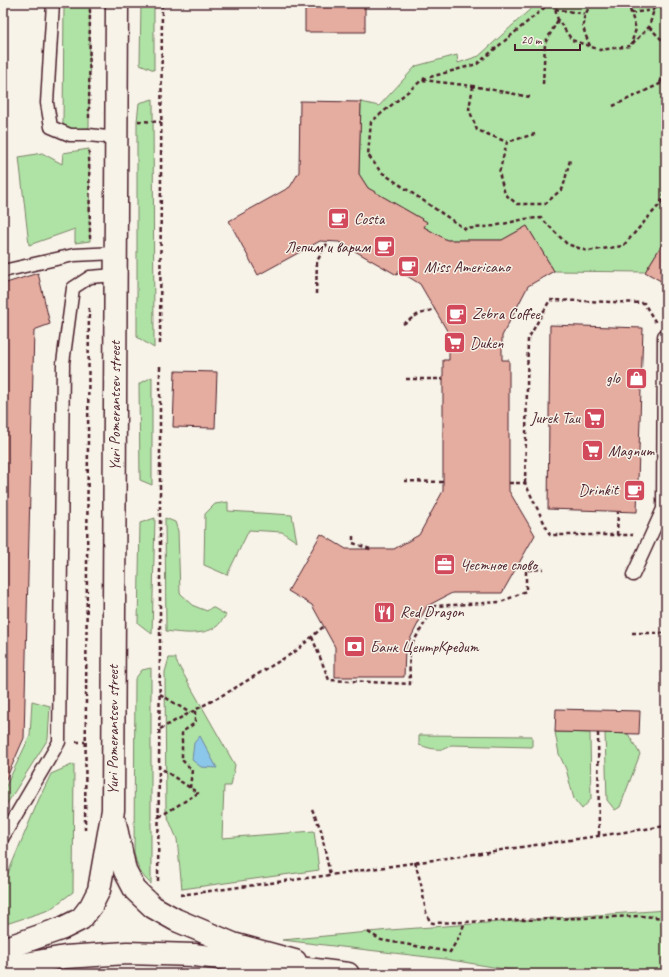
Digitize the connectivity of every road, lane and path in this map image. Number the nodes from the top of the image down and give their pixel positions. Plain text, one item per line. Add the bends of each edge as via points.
1 (53, 3) edge
2 (90, 3) edge
3 (117, 3) edge
4 (162, 3) edge
5 (550, 3) edge
6 (555, 3) edge
7 (592, 3) edge
8 (628, 3) edge
9 (654, 3) edge
10 (555, 9) junction
11 (654, 10) junction
12 (631, 13) junction
13 (585, 14) junction
14 (558, 20) junction
15 (648, 27) junction
16 (666, 44) edge
17 (630, 46) junction
18 (591, 47) junction
19 (666, 71) edge
20 (422, 80) junction
21 (666, 83) edge
22 (542, 84) dead end
23 (660, 84) junction
24 (473, 86) junction
25 (530, 97) dead end
26 (614, 106) dead end
27 (137, 121) dead end
28 (161, 122) junction
29 (535, 134) dead end
30 (89, 135) junction
31 (116, 138) junction
32 (507, 142) junction
33 (570, 160) dead end
34 (666, 188) edge
35 (328, 242) dead end
36 (90, 254) junction
37 (116, 264) junction
38 (3, 271) edge
39 (90, 277) junction
40 (316, 294) dead end
41 (435, 309) dead end
42 (403, 324) dead end
43 (664, 336) joint
44 (160, 344) dead end
45 (160, 364) dead end
46 (406, 379) dead end
47 (443, 379) dead end
48 (404, 481) dead end
49 (443, 482) dead end
50 (509, 483) dead end
51 (525, 483) junction
52 (618, 512) dead end
53 (618, 535) junction
54 (635, 535) dead end
55 (353, 536) dead end
56 (370, 549) dead end
57 (543, 569) dead end
58 (633, 575) dead end
59 (324, 626) dead end
60 (632, 633) dead end
61 (666, 633) edge
62 (312, 637) junction
63 (160, 694) junction
64 (195, 710) junction
65 (190, 713) junction
66 (160, 729) junction
67 (598, 733) dead end
68 (159, 767) junction
69 (190, 788) junction
70 (312, 809) dead end
71 (113, 810) junction
72 (158, 817) junction
73 (666, 826) edge
74 (599, 835) junction
75 (85, 836) dead end
76 (3, 837) edge
77 (415, 862) junction
78 (330, 875) junction
79 (159, 884) dead end
80 (174, 893) dead end
81 (666, 918) edge
82 (465, 922) junction
83 (368, 932) dead end
84 (3, 949) edge
85 (3, 968) edge
86 (340, 973) edge

1 - 30 lane via 48,103 51,127 70,134
2 - 30 path
3 - 31 street, Yuri Pomerantsev street
4 - 28 path
5 - 20 path via 477,64
6 - 10 path
7 - 13 path
8 - 12 path
9 - 11 path
10 - 13 path
10 - 14 path
11 - 12 path
11 - 15 path
12 - 17 path via 636,28
13 - 18 path via 582,26
14 - 18 path via 572,40
14 - 22 path via 545,43
15 - 16 path
15 - 17 path
17 - 18 path via 600,50
19 - 23 path
20 - 24 path
20 - 34 path via 370,122 368,155 381,172 465,229 541,218 567,244 587,251 623,246 661,203
21 - 23 path
23 - 26 path
24 - 25 path
24 - 32 path via 470,109 477,130
27 - 28 path
28 - 44 path
29 - 32 path
30 - 31 lane
30 - 36 path
31 - 37 street, Yuri Pomerantsev street
32 - 33 path via 499,174 505,194 517,204 545,204 563,188
35 - 40 path via 317,261
36 - 37 lane
36 - 38 lane via 74,255
37 - 39 lane
37 - 71 street, Yuri Pomerantsev street
39 - 75 path
39 - 76 lane via 73,288 63,363 59,742
41 - 42 path via 417,315
43 - 51 path via 644,303 550,300 528,339
43 - 58 lane via 663,509
45 - 63 path
46 - 47 path
48 - 49 path
50 - 51 path
51 - 53 path via 550,535
52 - 53 path
53 - 54 path
55 - 56 path via 353,543
57 - 62 path via 526,570 526,590 501,602 435,606 409,649 410,684 330,680
59 - 62 path
60 - 61 path
62 - 64 path via 296,651
63 - 65 path
63 - 66 path
64 - 65 path
64 - 69 path via 195,723 182,732 182,760 192,770
65 - 66 path
66 - 68 path
67 - 74 path
68 - 69 path
68 - 72 path
69 - 72 path via 198,793
70 - 78 path via 321,830
71 - 84 street via 99,890 86,913 81,919 63,928
71 - 86 street via 126,871 136,890 153,907 176,920 233,944
72 - 79 path
73 - 74 path
74 - 77 path
77 - 78 path
77 - 82 path via 430,922
78 - 80 path via 180,896
81 - 82 path via 641,916
82 - 83 path via 450,952 381,940
85 - 86 street via 65,957 127,953 194,955

